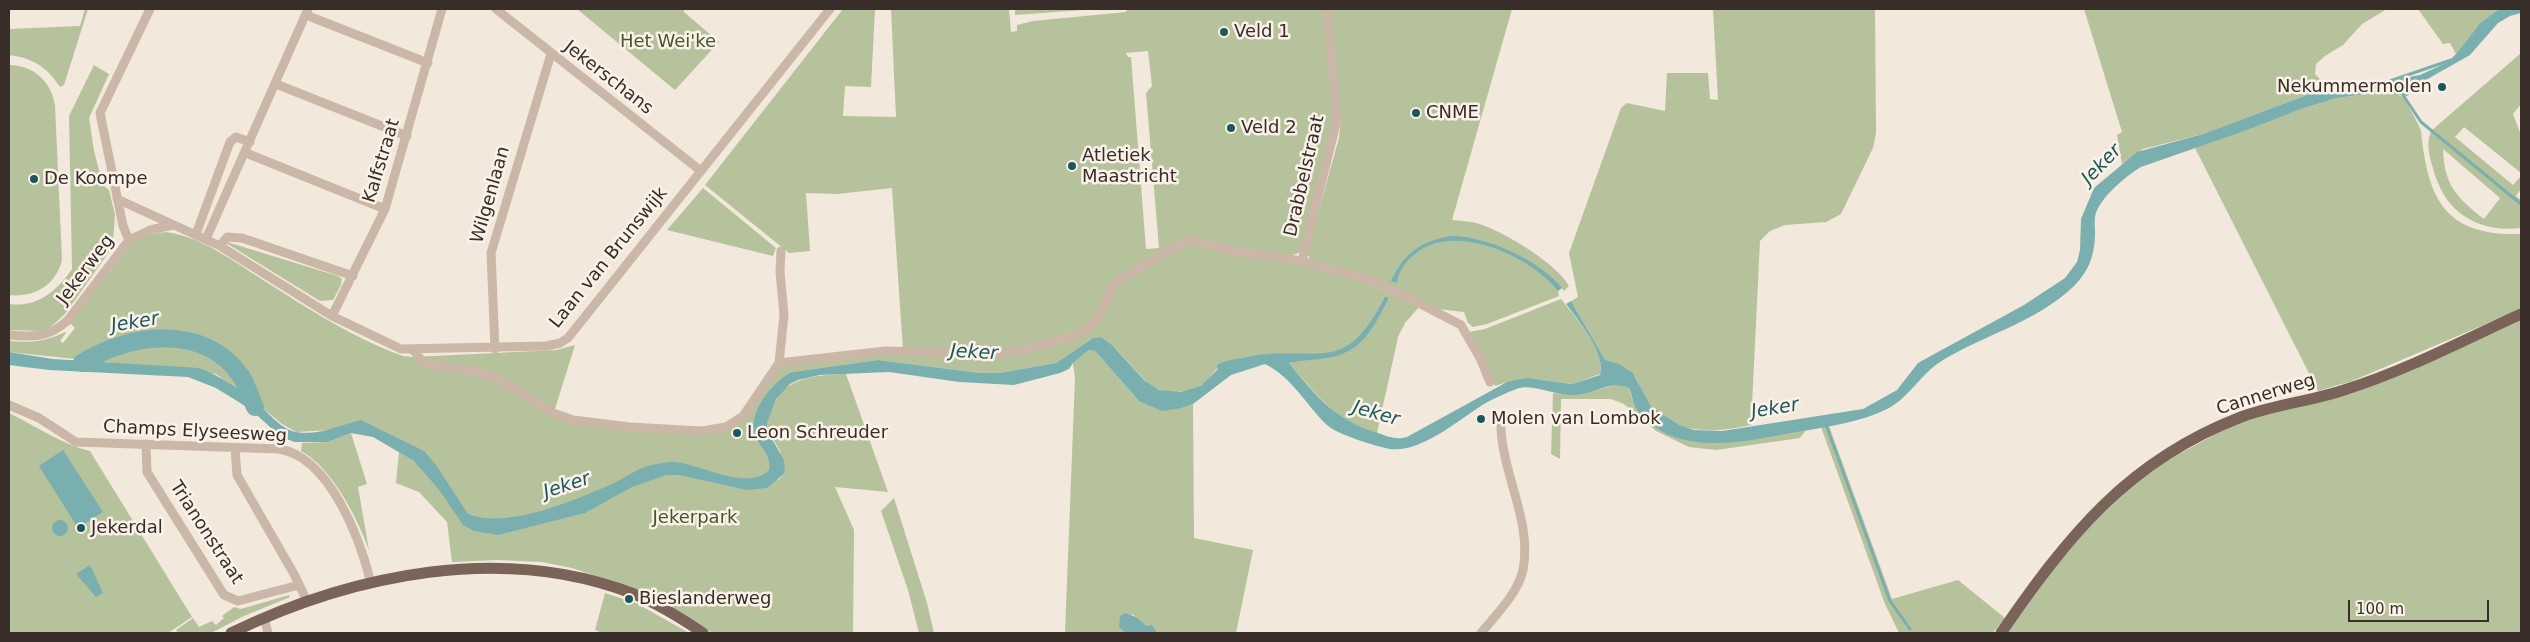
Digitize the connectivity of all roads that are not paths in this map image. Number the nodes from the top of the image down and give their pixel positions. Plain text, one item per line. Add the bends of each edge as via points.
1 (150, 9) edge
2 (442, 9) edge
3 (496, 9) edge
4 (830, 9) edge
5 (1327, 9) edge
6 (307, 12) edge
7 (551, 54) junction
8 (428, 63) junction
9 (276, 84) junction
10 (407, 136) junction
11 (250, 142) junction
12 (246, 153) junction
13 (701, 171) junction
14 (117, 199) junction
15 (385, 210) junction
16 (173, 225) junction
17 (196, 234) junction
18 (206, 239) junction
19 (129, 240) junction
20 (220, 246) junction
21 (781, 251) dead end
22 (1302, 261) junction
23 (353, 276) junction
24 (2521, 314) edge
25 (332, 316) junction
26 (9, 335) edge
27 (495, 349) junction
28 (414, 351) junction
29 (779, 363) junction
30 (1490, 382) dead end
31 (9, 405) edge
32 (1501, 420) dead end
33 (146, 444) junction
34 (235, 448) junction
35 (371, 583) junction
36 (299, 584) junction
37 (307, 601) junction
38 (264, 617) junction
39 (231, 633) edge
40 (268, 633) edge
41 (703, 633) edge
42 (1482, 633) edge
43 (2000, 633) edge

1 - 14 street, Jekerweg via 100,113
2 - 8 street, Kalfstraat
3 - 7 street, Jekerschans
4 - 13 street, Laan van Brunswijk
5 - 22 street, Drabbelstraat via 1338,120
6 - 8 street
6 - 9 street
7 - 13 street, Jekerschans
7 - 27 street, Wilgenlaan via 491,253
8 - 10 street, Kalfstraat
9 - 10 street
9 - 11 street
10 - 15 street, Kalfstraat
11 - 12 street
11 - 17 street via 236,137 230,142
12 - 15 street
12 - 18 street
13 - 27 street, Laan van Brunswijk via 566,340 546,346
14 - 16 street, Laan van Brunswijk
14 - 19 street, Jekerweg
15 - 23 street, Kalfstraat
16 - 17 street, Laan van Brunswijk
16 - 19 street via 146,231
17 - 18 street, Laan van Brunswijk
18 - 20 street, Laan van Brunswijk
19 - 26 street, Jekerweg via 62,326 42,336
20 - 23 street via 227,237 242,238
20 - 25 street, Laan van Brunswijk
21 - 29 street via 784,315
22 - 29 street via 1229,250 1190,240 1115,283 1096,321 1073,336 1001,354 885,351
22 - 30 street via 1372,281 1457,322 1465,330
23 - 25 street, Kalfstraat
24 - 43 main road, Cannerweg via 2348,389 2243,417 2187,442 2138,475 2081,526
25 - 28 street, Laan van Brunswijk via 397,348
27 - 28 street, Laan van Brunswijk
28 - 29 street via 429,364 496,378 553,413 573,420 702,431 726,427 743,416
31 - 33 street, Champs Elyseesweg via 40,418 76,442
32 - 42 street via 1502,444 1525,547 1523,570 1514,591
33 - 34 street, Champs Elyseesweg
33 - 36 street, Trianonstraat via 147,472 224,595 238,601
34 - 35 street, Champs Elyseesweg via 286,450 313,465 355,531
34 - 36 street via 237,475
35 - 37 main road
35 - 41 main road via 410,575 472,569 518,568 552,572 635,594
36 - 37 street
37 - 38 main road
38 - 39 main road
38 - 40 street

